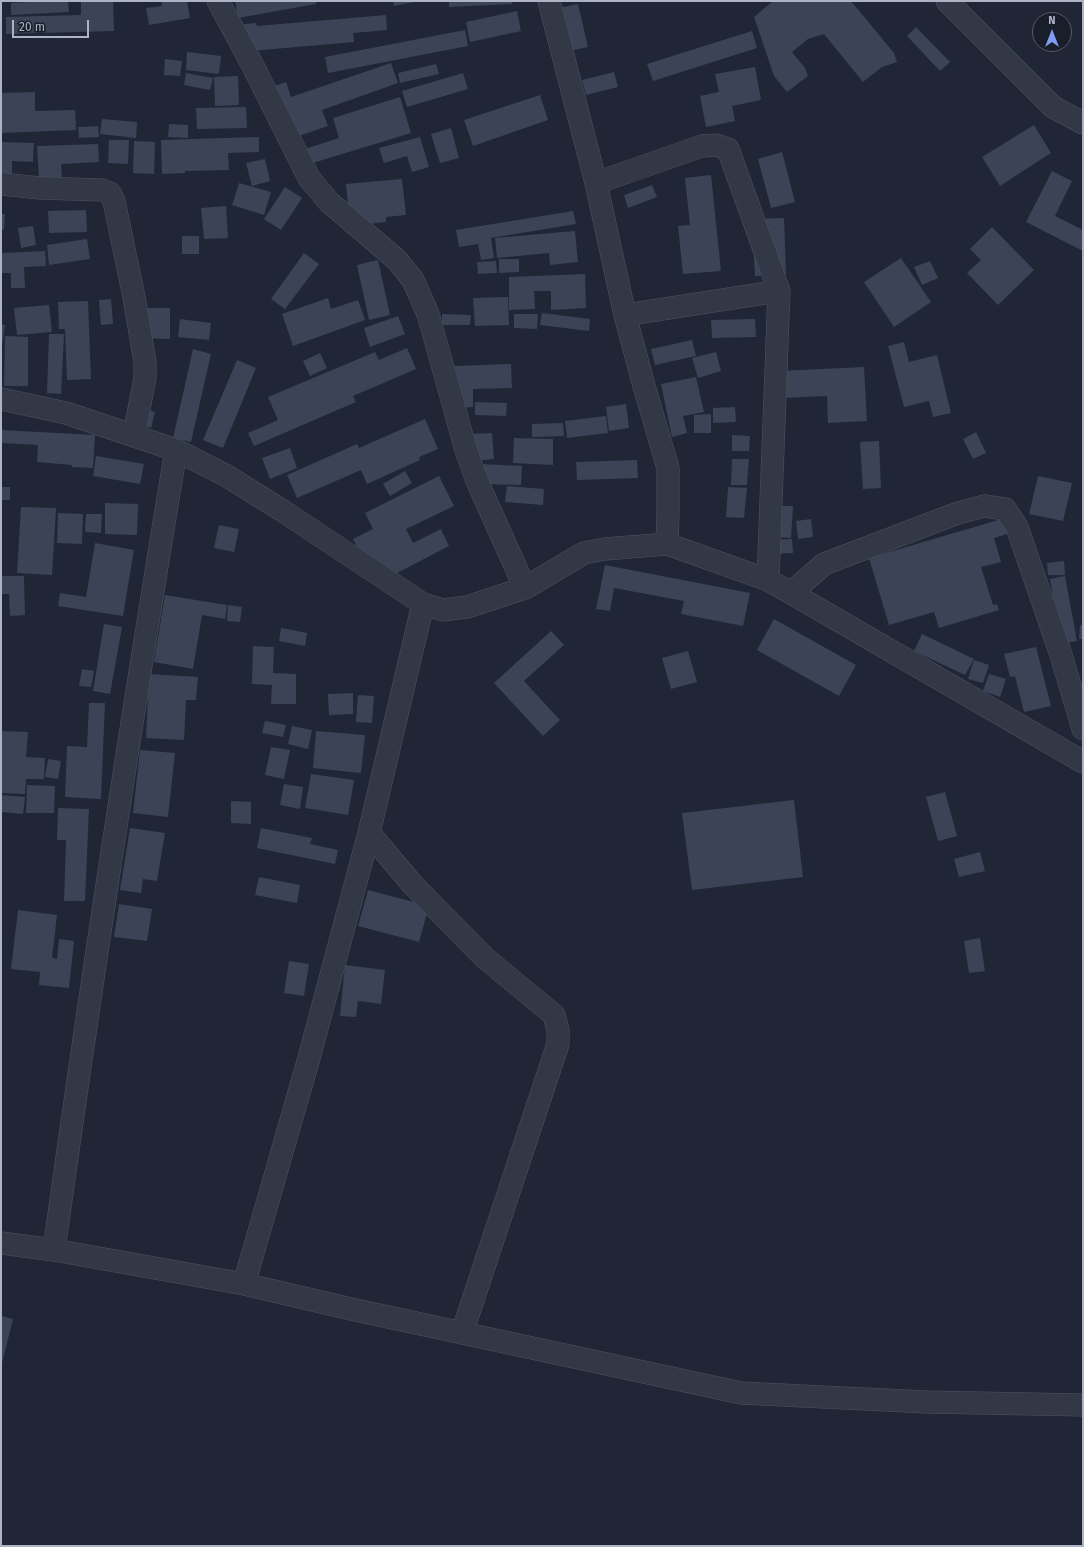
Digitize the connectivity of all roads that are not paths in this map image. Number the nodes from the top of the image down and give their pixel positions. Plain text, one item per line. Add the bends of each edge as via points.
1 (218, 1) edge
2 (550, 1) edge
3 (947, 1) edge
4 (1083, 123) edge
5 (596, 183) junction
6 (1, 184) edge
7 (778, 291) junction
8 (625, 315) junction
9 (1, 399) edge
10 (134, 435) junction
11 (176, 450) junction
12 (667, 544) junction
13 (768, 580) junction
14 (525, 588) junction
15 (791, 592) junction
16 (423, 604) junction
17 (1083, 729) edge
18 (1083, 762) edge
19 (369, 833) junction
20 (1, 1243) edge
21 (54, 1250) junction
22 (244, 1284) junction
23 (462, 1333) junction
24 (1083, 1405) edge

1 - 14 street via 310,178 328,202 397,260 413,280 428,314 477,481
2 - 5 street
3 - 4 street via 1053,107
5 - 7 street via 702,146 728,149
5 - 8 street
6 - 10 street via 102,190 110,193 114,201 134,297 145,362 145,378
7 - 8 street
7 - 13 street
8 - 12 street via 668,468
9 - 10 street via 66,413
10 - 11 street
11 - 16 street via 227,476
11 - 21 street via 86,1019
12 - 13 street
12 - 14 street via 584,553
13 - 15 street
14 - 16 street via 467,607 443,610
15 - 17 street via 824,564 958,513 984,506 1005,509 1017,527 1061,655
15 - 18 street
16 - 19 street
19 - 22 street via 309,1058
19 - 23 street via 413,885 485,958 554,1015 558,1030 558,1044
20 - 21 street
21 - 22 street
22 - 23 street
23 - 24 street via 741,1393 926,1402

